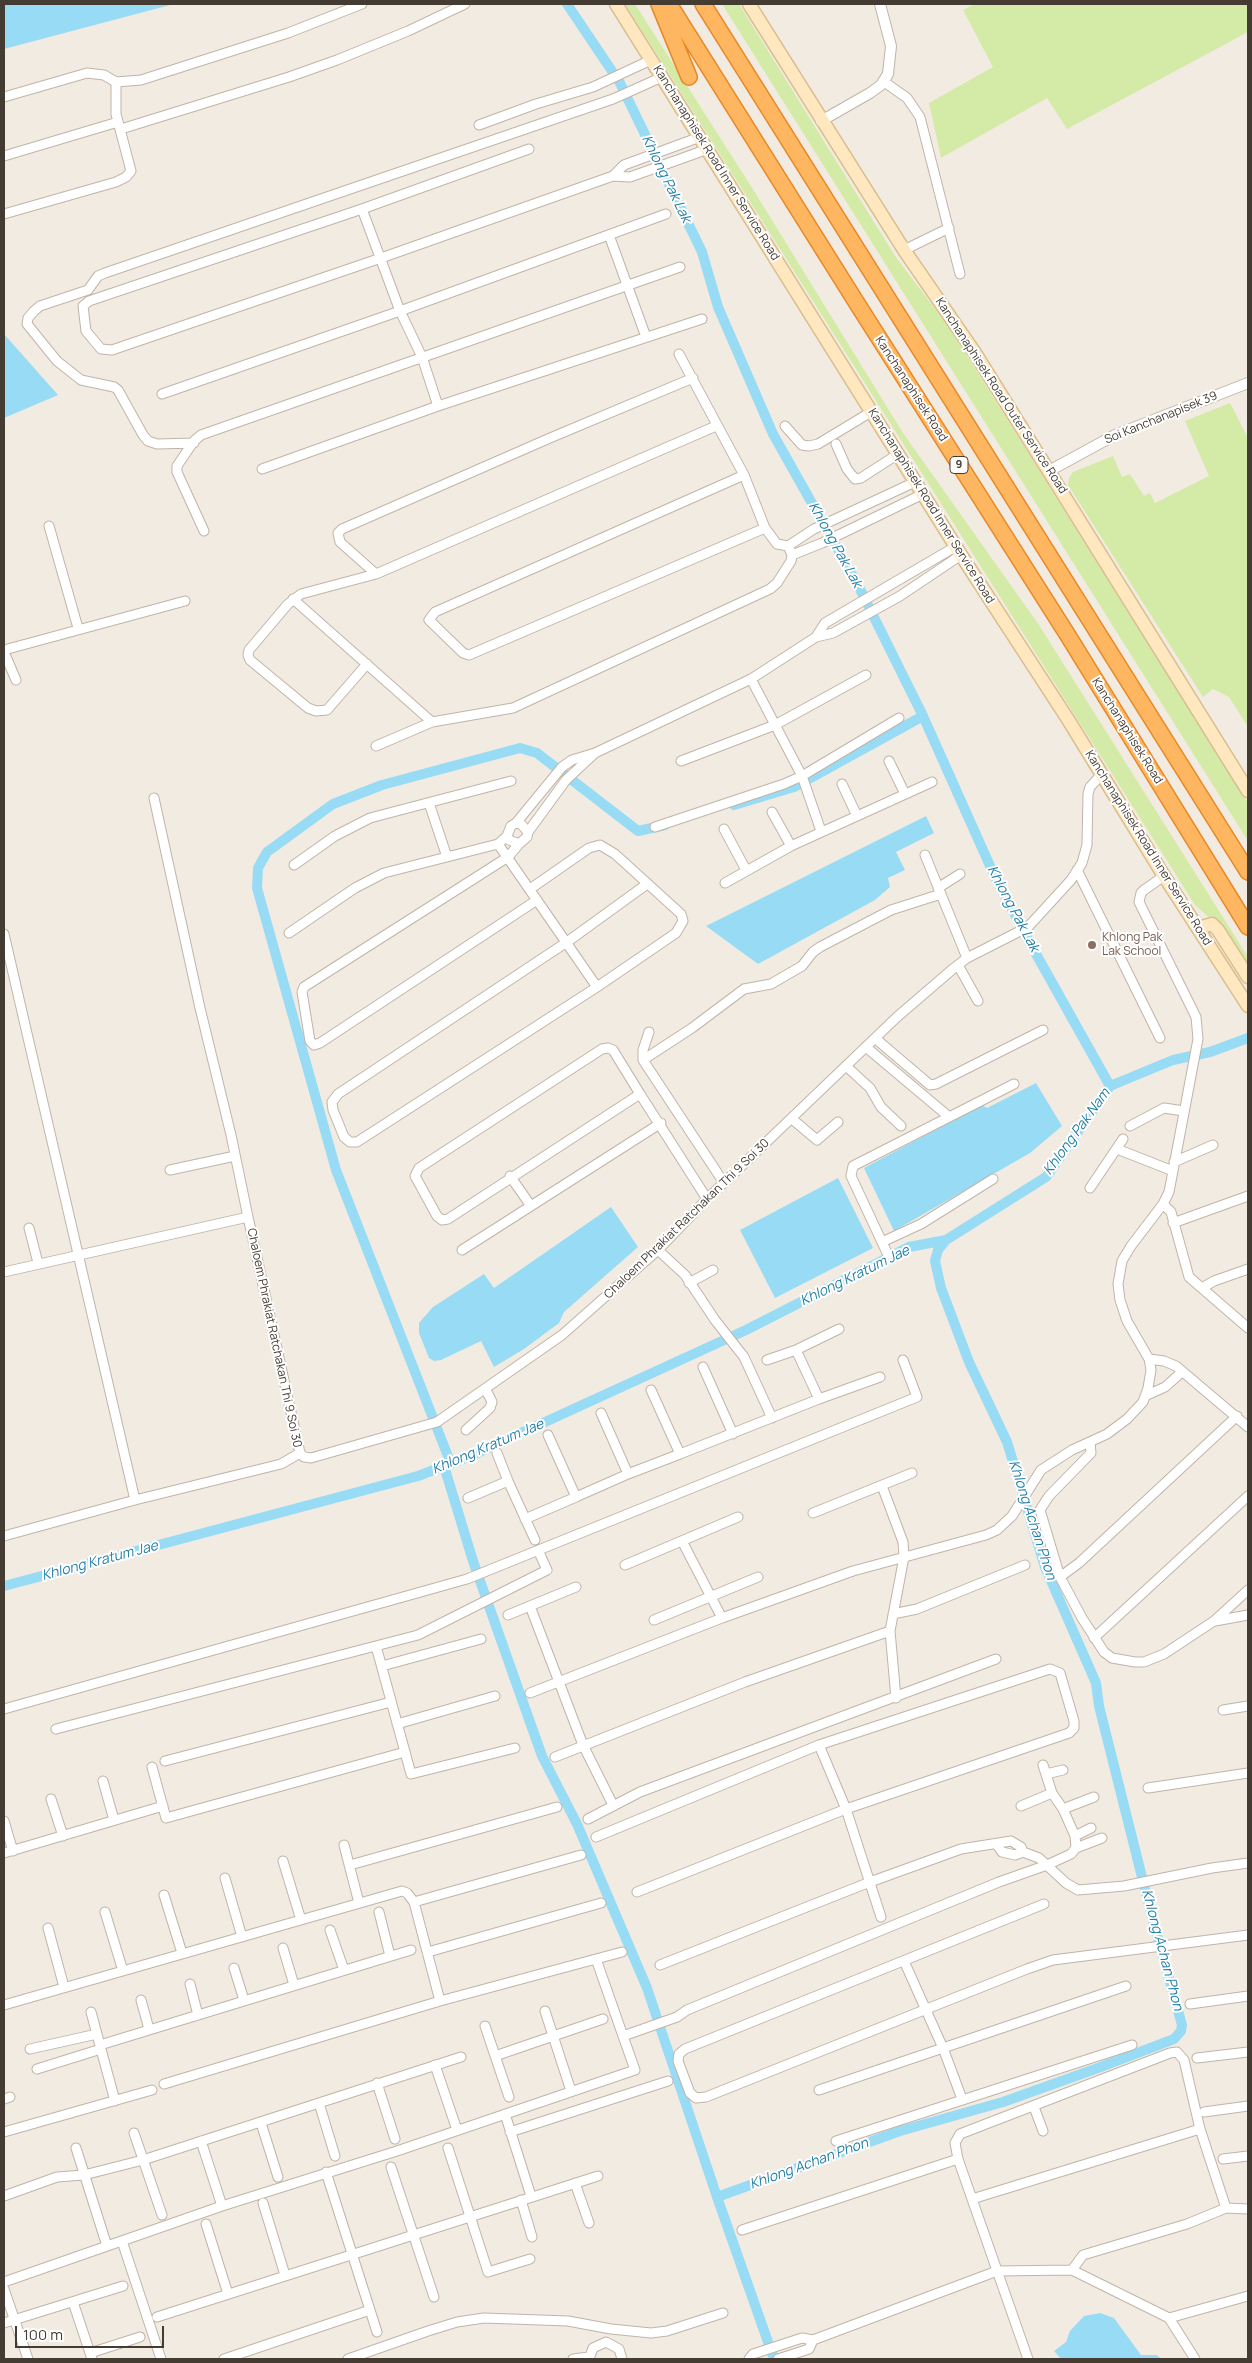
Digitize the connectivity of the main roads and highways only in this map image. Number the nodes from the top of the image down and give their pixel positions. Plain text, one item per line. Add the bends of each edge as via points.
1 (616, 4) edge
2 (659, 4) edge
3 (670, 4) edge
4 (703, 4) edge
5 (749, 4) edge
6 (689, 77) dead end
7 (1248, 791) edge
8 (1248, 872) edge
9 (1248, 927) edge
10 (1198, 928) junction
11 (1248, 977) edge
12 (1248, 1006) edge

1 - 10 main road, Kanchanaphisek Road Inner Service Road via 914,482
2 - 6 highway
3 - 9 highway, Kanchanaphisek Road / 9
4 - 8 highway, 9
5 - 7 main road, Kanchanaphisek Road Outer Service Road via 904,250 975,352
10 - 11 main road via 1212,924
10 - 12 main road, Kanchanaphisek Road Inner Service Road

